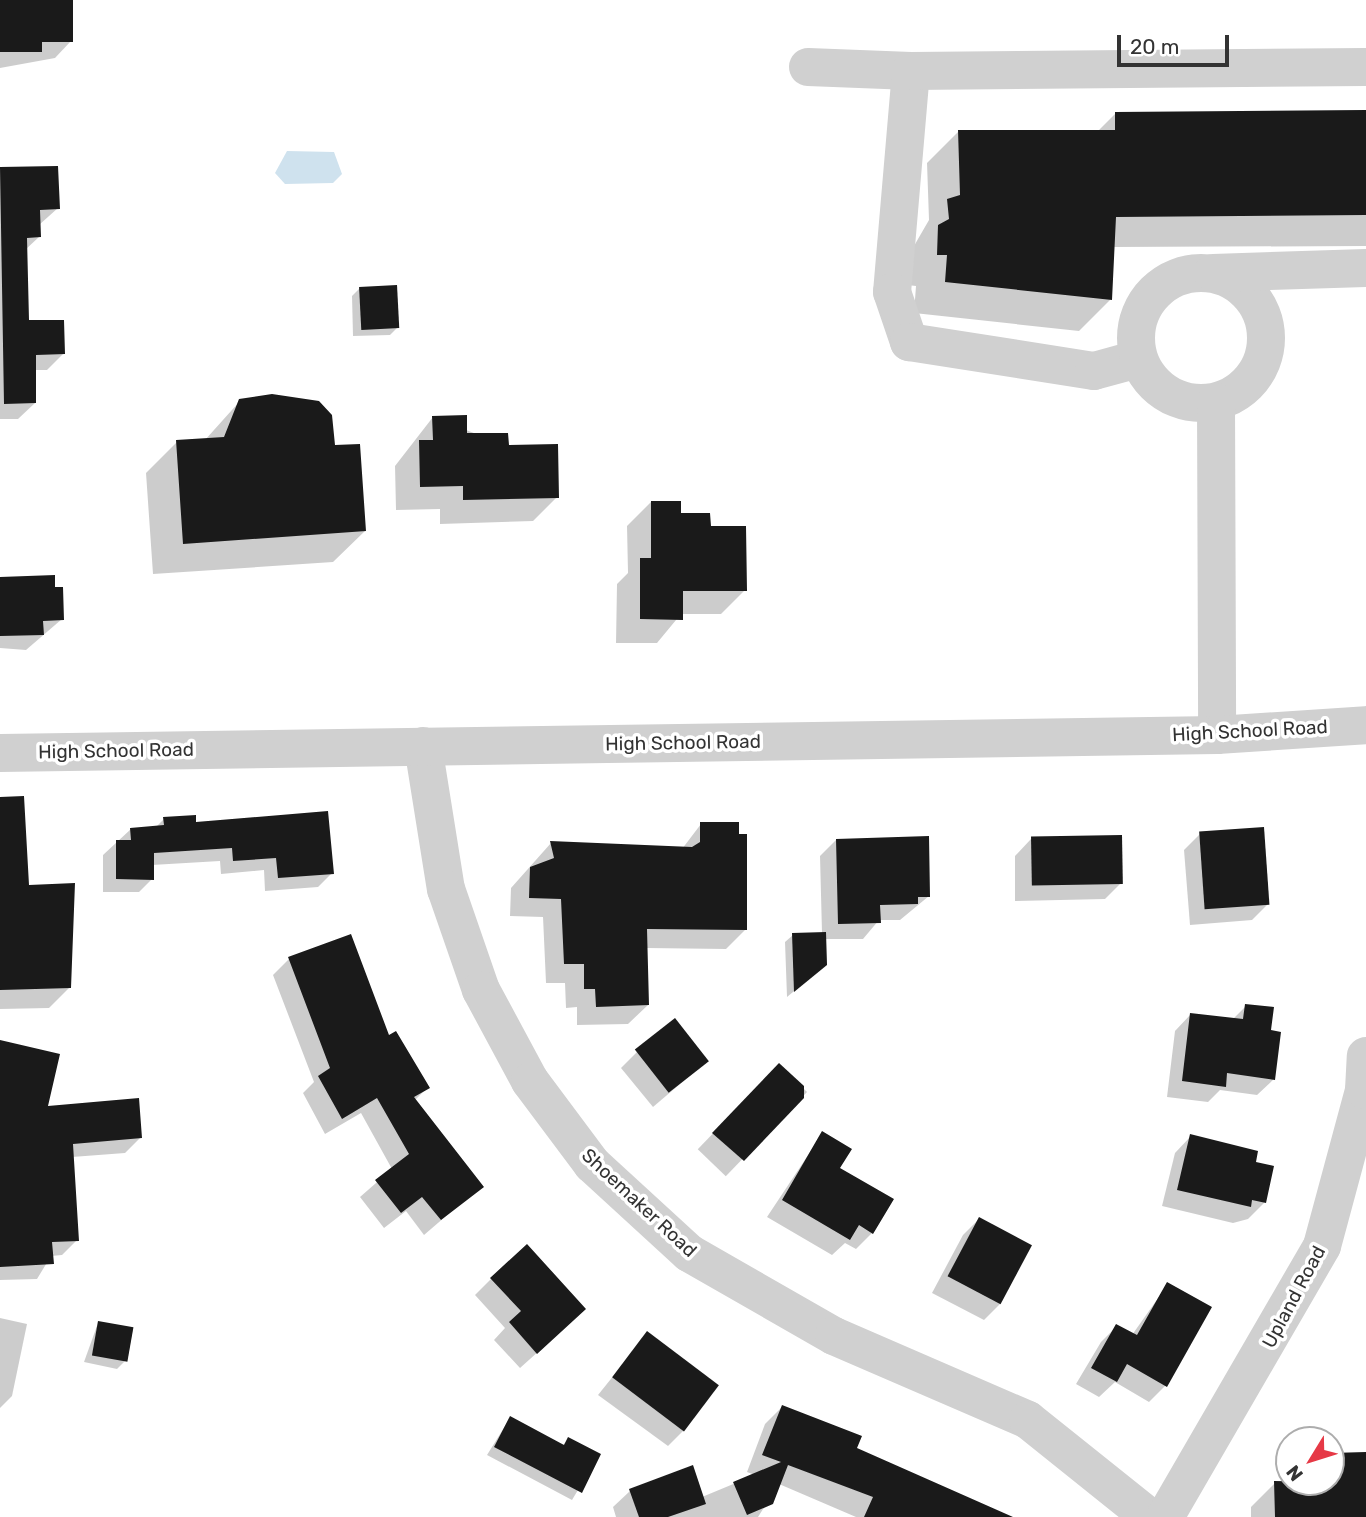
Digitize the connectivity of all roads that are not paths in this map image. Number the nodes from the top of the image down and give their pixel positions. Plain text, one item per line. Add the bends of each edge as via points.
1 (808, 67) dead end
2 (1366, 67) edge
3 (911, 71) junction
4 (1366, 268) edge
5 (1213, 273) junction
6 (1138, 359) junction
7 (1216, 402) junction
8 (1366, 725) edge
9 (1217, 735) junction
10 (423, 746) junction
11 (0, 753) edge
12 (1366, 1056) edge
13 (1149, 1517) edge
14 (1166, 1517) edge

1 - 3 street
2 - 3 street
3 - 6 street via 892,292 909,342 1094,371
4 - 5 street
5 - 6 street via 1190,272 1151,294 1135,336
5 - 7 street via 1251,295 1267,337 1253,379
6 - 7 street via 1161,390 1178,400
7 - 9 street
8 - 9 street, High School Road
9 - 10 street, High School Road
10 - 11 street, High School Road
10 - 13 street, Shoemaker Road via 446,889 481,990 530,1081 592,1164 689,1254 834,1336 1028,1420
12 - 14 street, Upland Road via 1364,1090 1322,1246

